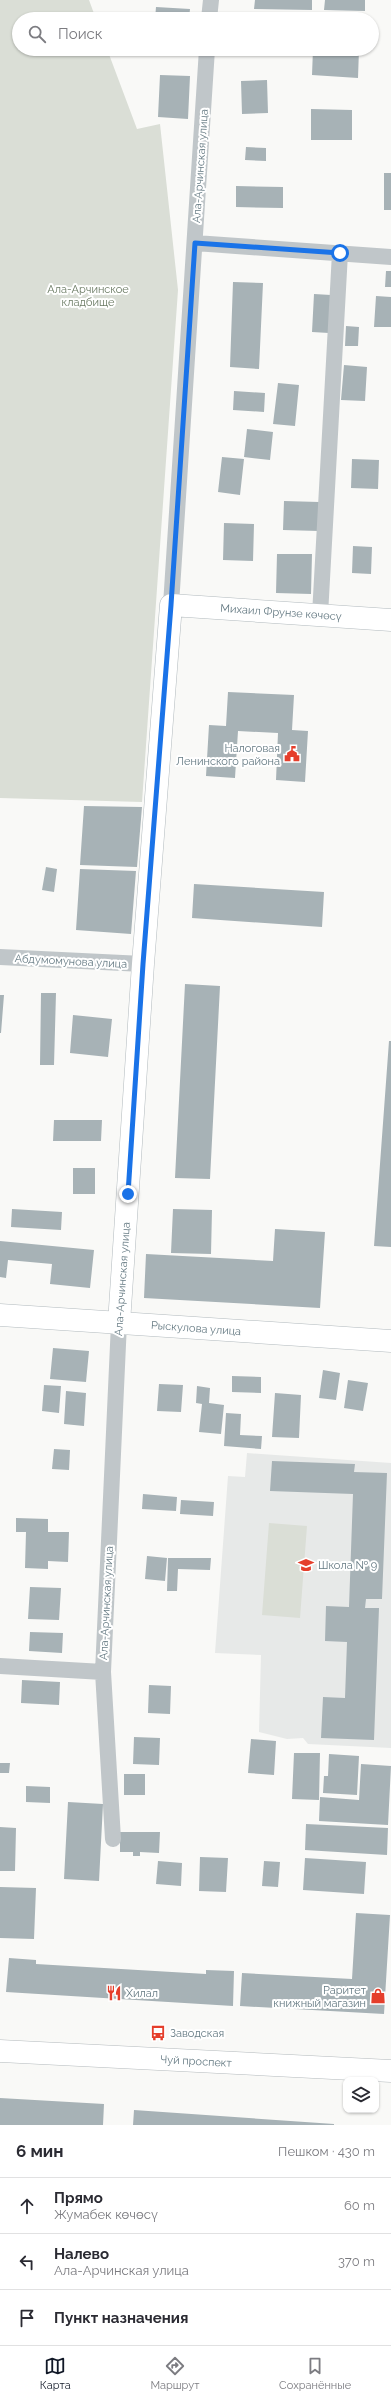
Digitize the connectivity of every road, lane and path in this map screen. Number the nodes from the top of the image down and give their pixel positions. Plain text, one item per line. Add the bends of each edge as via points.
1 (211, 0) edge
2 (210, 12) edge
3 (207, 56) edge
4 (195, 243) junction
5 (340, 253) junction
6 (391, 257) edge
7 (171, 605) junction
8 (320, 615) junction
9 (391, 620) edge
10 (0, 957) edge
11 (143, 964) junction
12 (0, 1315) edge
13 (119, 1323) junction
14 (391, 1342) edge
15 (0, 1666) edge
16 (103, 1672) junction
17 (113, 1839) dead end
18 (0, 2051) edge
19 (391, 2071) edge

1 - 2 street
3 - 4 street, Ала-Арчинская улица
4 - 5 street
4 - 7 street, Ала-Арчинская улица
5 - 6 street
5 - 8 street
7 - 8 street, Михаил Фрунзе көчөсү
7 - 11 street, Ала-Арчинская улица
8 - 9 street, Михаил Фрунзе көчөсү
10 - 11 street, Абдумомунова улица
11 - 13 street, Ала-Арчинская улица
12 - 13 street, Рыскулова улица
13 - 14 street, Рыскулова улица
13 - 16 street, Ала-Арчинская улица
15 - 16 street
16 - 17 street, Ала-Арчинская улица
18 - 19 street, Чуй проспект

